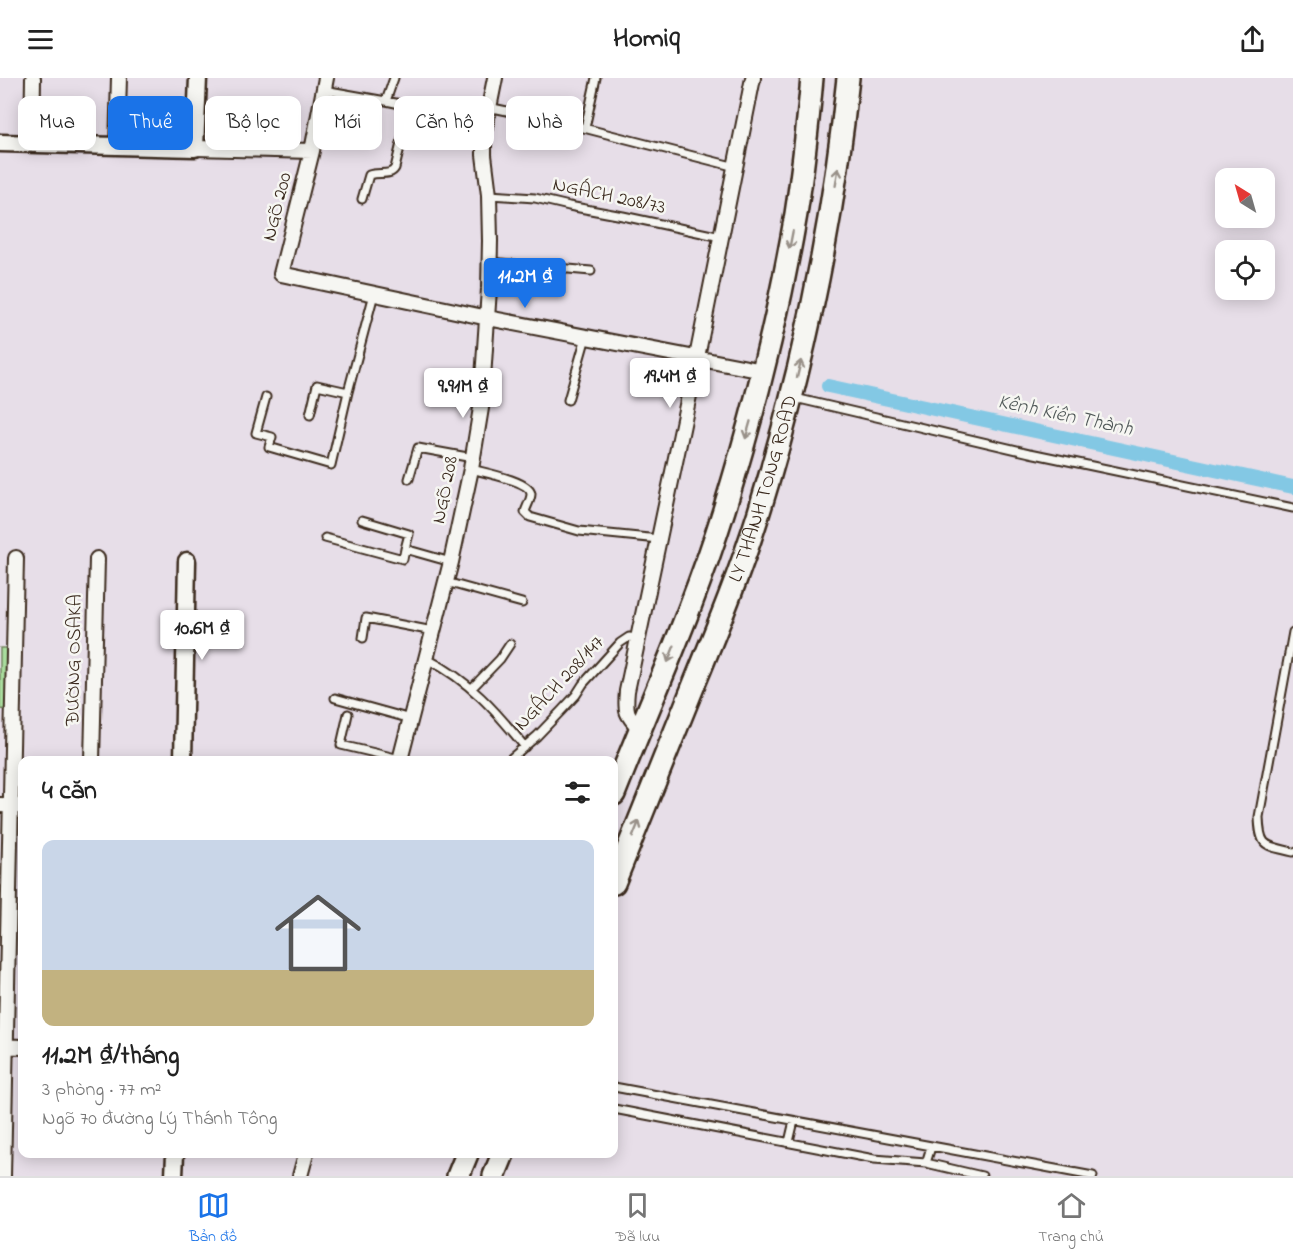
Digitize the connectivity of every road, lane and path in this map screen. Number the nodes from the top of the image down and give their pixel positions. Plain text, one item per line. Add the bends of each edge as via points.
1 (33, 78) edge
2 (119, 78) edge
3 (198, 78) edge
4 (394, 78) edge
5 (495, 78) edge
6 (596, 78) edge
7 (753, 78) edge
8 (812, 78) edge
9 (848, 78) edge
10 (325, 84) edge
11 (33, 96) edge
12 (118, 96) edge
13 (491, 96) edge
14 (386, 101) junction
15 (394, 103) edge
16 (494, 108) edge
17 (585, 128) junction
18 (0, 143) edge
19 (18, 144) edge
20 (195, 148) joint
21 (399, 150) edge
22 (484, 150) edge
23 (312, 152) junction
24 (736, 167) junction
25 (489, 195) junction
26 (362, 199) dead end
27 (721, 237) junction
28 (490, 262) junction
29 (591, 271) dead end
30 (374, 294) junction
31 (488, 318) junction
32 (586, 337) junction
33 (697, 358) junction
34 (763, 371) junction
35 (348, 392) junction
36 (266, 397) dead end
37 (792, 398) junction
38 (568, 400) dead end
39 (310, 415) dead end
40 (472, 464) junction
41 (409, 479) dead end
42 (1293, 508) edge
43 (362, 520) dead end
44 (325, 538) dead end
45 (659, 539) junction
46 (405, 549) junction
47 (16, 558) dead end
48 (97, 560) dead end
49 (187, 561) dead end
50 (451, 562) junction
51 (446, 582) junction
52 (522, 603) dead end
53 (686, 616) junction
54 (718, 626) junction
55 (433, 631) junction
56 (1293, 632) edge
57 (363, 638) dead end
58 (638, 638) junction
59 (510, 644) dead end
60 (7, 648) edge
61 (427, 659) junction
62 (472, 688) junction
63 (334, 698) dead end
64 (6, 709) edge
65 (348, 714) dead end
66 (411, 719) junction
67 (640, 729) junction
68 (525, 747) junction
69 (92, 756) edge
70 (183, 756) edge
71 (384, 756) edge
72 (401, 756) edge
73 (514, 756) edge
74 (618, 784) edge
75 (11, 806) edge
76 (1293, 852) edge
77 (618, 873) edge
78 (4, 901) edge
79 (4, 955) edge
80 (3, 1046) edge
81 (18, 1047) edge
82 (618, 1088) edge
83 (618, 1110) edge
84 (794, 1123) junction
85 (2, 1137) edge
86 (790, 1140) junction
87 (930, 1148) junction
88 (174, 1158) edge
89 (305, 1158) edge
90 (465, 1158) edge
91 (501, 1158) edge
92 (926, 1162) junction
93 (3, 1176) edge
94 (174, 1176) edge
95 (300, 1176) edge
96 (458, 1176) edge
97 (494, 1176) edge
98 (982, 1176) edge
99 (1093, 1176) edge

1 - 11 street
2 - 12 street
3 - 20 street
4 - 14 lane
5 - 13 street, NGÕ 208
6 - 17 lane
7 - 24 street
8 -> 34 main road, LY THANH TONG ROAD via 796,213
37 -> 9 main road, LY THANH TONG ROAD via 831,216
10 - 14 lane
10 - 23 street, NGÕ 200
14 - 15 lane
16 - 17 lane
17 - 24 lane
18 - 19 street
20 - 23 street
21 - 26 lane via 393,171 369,175
22 - 25 street, NGÕ 208
23 - 30 street, NGÕ 200 via 281,274
24 - 27 street
25 - 27 lane, NGÁCH 208/73 via 535,198
25 - 28 street, NGÕ 208
27 - 33 street
28 - 29 lane
28 - 31 street, NGÕ 208
30 - 31 street
30 - 35 lane
31 - 32 street
31 - 40 street, NGÕ 208
32 - 33 street
32 - 38 lane
33 - 34 street
33 - 45 street
34 -> 53 main road, LY THANH TONG ROAD via 724,510
35 - 36 lane via 331,465 269,447 272,437 256,433
35 - 39 lane via 317,385
37 - 42 lane
37 - 54 main road, LY THANH TONG ROAD via 759,512
40 - 41 lane via 418,448
40 - 45 lane via 529,489 525,512 530,517 579,531
40 - 50 street, NGÕ 208
43 - 46 lane via 409,534
44 - 46 lane via 403,559
45 - 58 street
46 - 50 lane
47 - 60 street
48 - 69 street, ĐƯỜNG OSAKA
49 - 70 street
50 - 51 street, NGÕ 208
51 - 52 lane
51 - 55 street, NGÕ 208
53 - 54 main road
53 -> 67 main road, LY THANH TONG ROAD
77 -> 54 main road, LY THANH TONG ROAD
55 - 57 lane via 366,618
55 - 61 street, NGÕ 208
56 - 76 lane via 1259,817 1260,836 1266,844
58 - 67 street via 625,705 628,716
58 - 68 lane, NGÁCH 208/147 via 629,637 620,643
59 - 62 lane
60 - 64 street
61 - 62 lane
61 - 66 street, NGÕ 208
62 - 68 lane
63 - 66 lane
64 - 75 street
65 - 71 lane via 341,745
66 - 72 street, NGÕ 208
67 - 74 main road, LY THANH TONG ROAD
68 - 73 lane, NGÁCH 208/147
75 - 78 street
78 - 79 street
79 - 80 street
80 - 81 street
80 - 85 street
82 - 84 lane
83 - 86 lane
84 - 86 lane
84 - 87 lane
85 - 93 street
86 - 92 lane via 874,1159
87 - 92 lane
87 - 99 lane
88 - 94 street
89 - 95 street
90 - 96 main road
91 - 97 main road
92 - 98 lane

